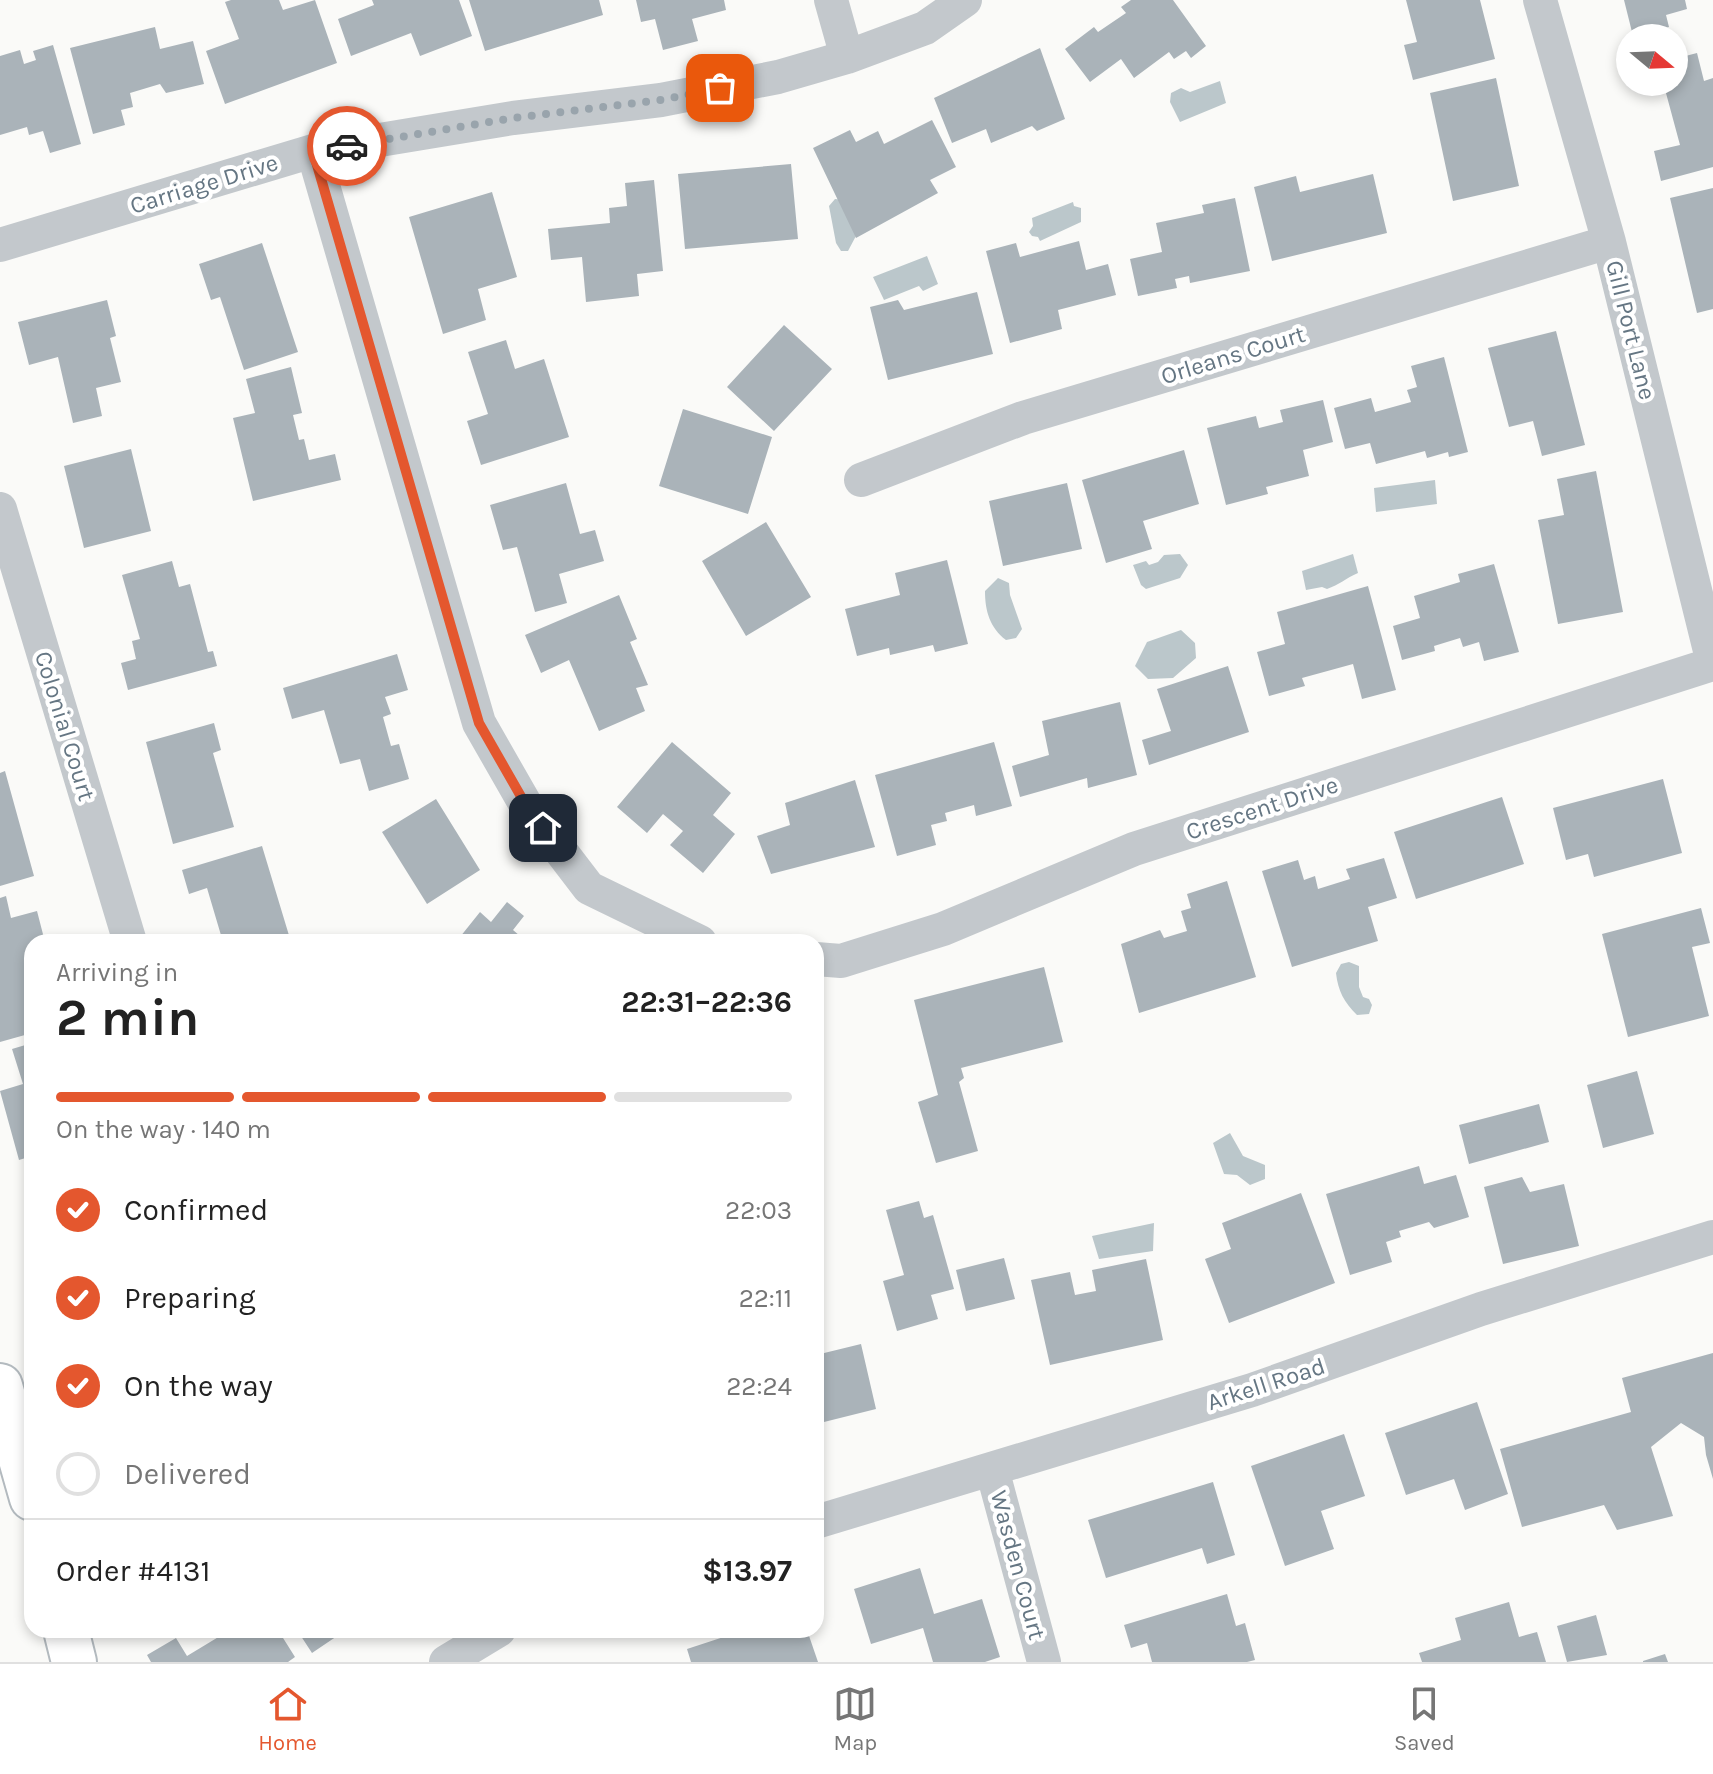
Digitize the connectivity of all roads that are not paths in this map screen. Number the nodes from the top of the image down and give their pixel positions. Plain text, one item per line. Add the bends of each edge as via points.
1 (831, 0) edge
2 (965, 0) edge
3 (1540, 0) edge
4 (847, 57) junction
5 (313, 151) junction
6 (1609, 242) junction
7 (0, 245) edge
8 (861, 480) dead end
9 (0, 509) edge
10 (1713, 664) edge
11 (128, 934) edge
12 (684, 934) edge
13 (824, 960) edge
14 (1713, 1237) edge
15 (0, 1386) edge
16 (992, 1469) junction
17 (24, 1470) edge
18 (824, 1520) edge
19 (68, 1638) edge
20 (486, 1638) edge
21 (74, 1662) edge
22 (446, 1662) edge
23 (1044, 1662) edge

1 - 4 street
2 - 4 street, Carriage Drive via 925,28
3 - 6 street, Gill Port Lane
4 - 5 street, Carriage Drive via 661,100
5 - 7 street, Carriage Drive
5 - 12 street via 479,723 527,807 589,888
6 - 8 street, Orleans Court via 1023,418
6 - 10 street, Gill Port Lane
9 - 11 street, Colonial Court
10 - 13 street, Crescent Drive via 1134,849 943,929 841,961
14 - 16 street, Arkell Road via 1481,1309 1252,1390
15 - 17 main road
16 - 18 street, Arkell Road
16 - 23 street, Wasden Court
19 - 21 main road
20 - 22 street

